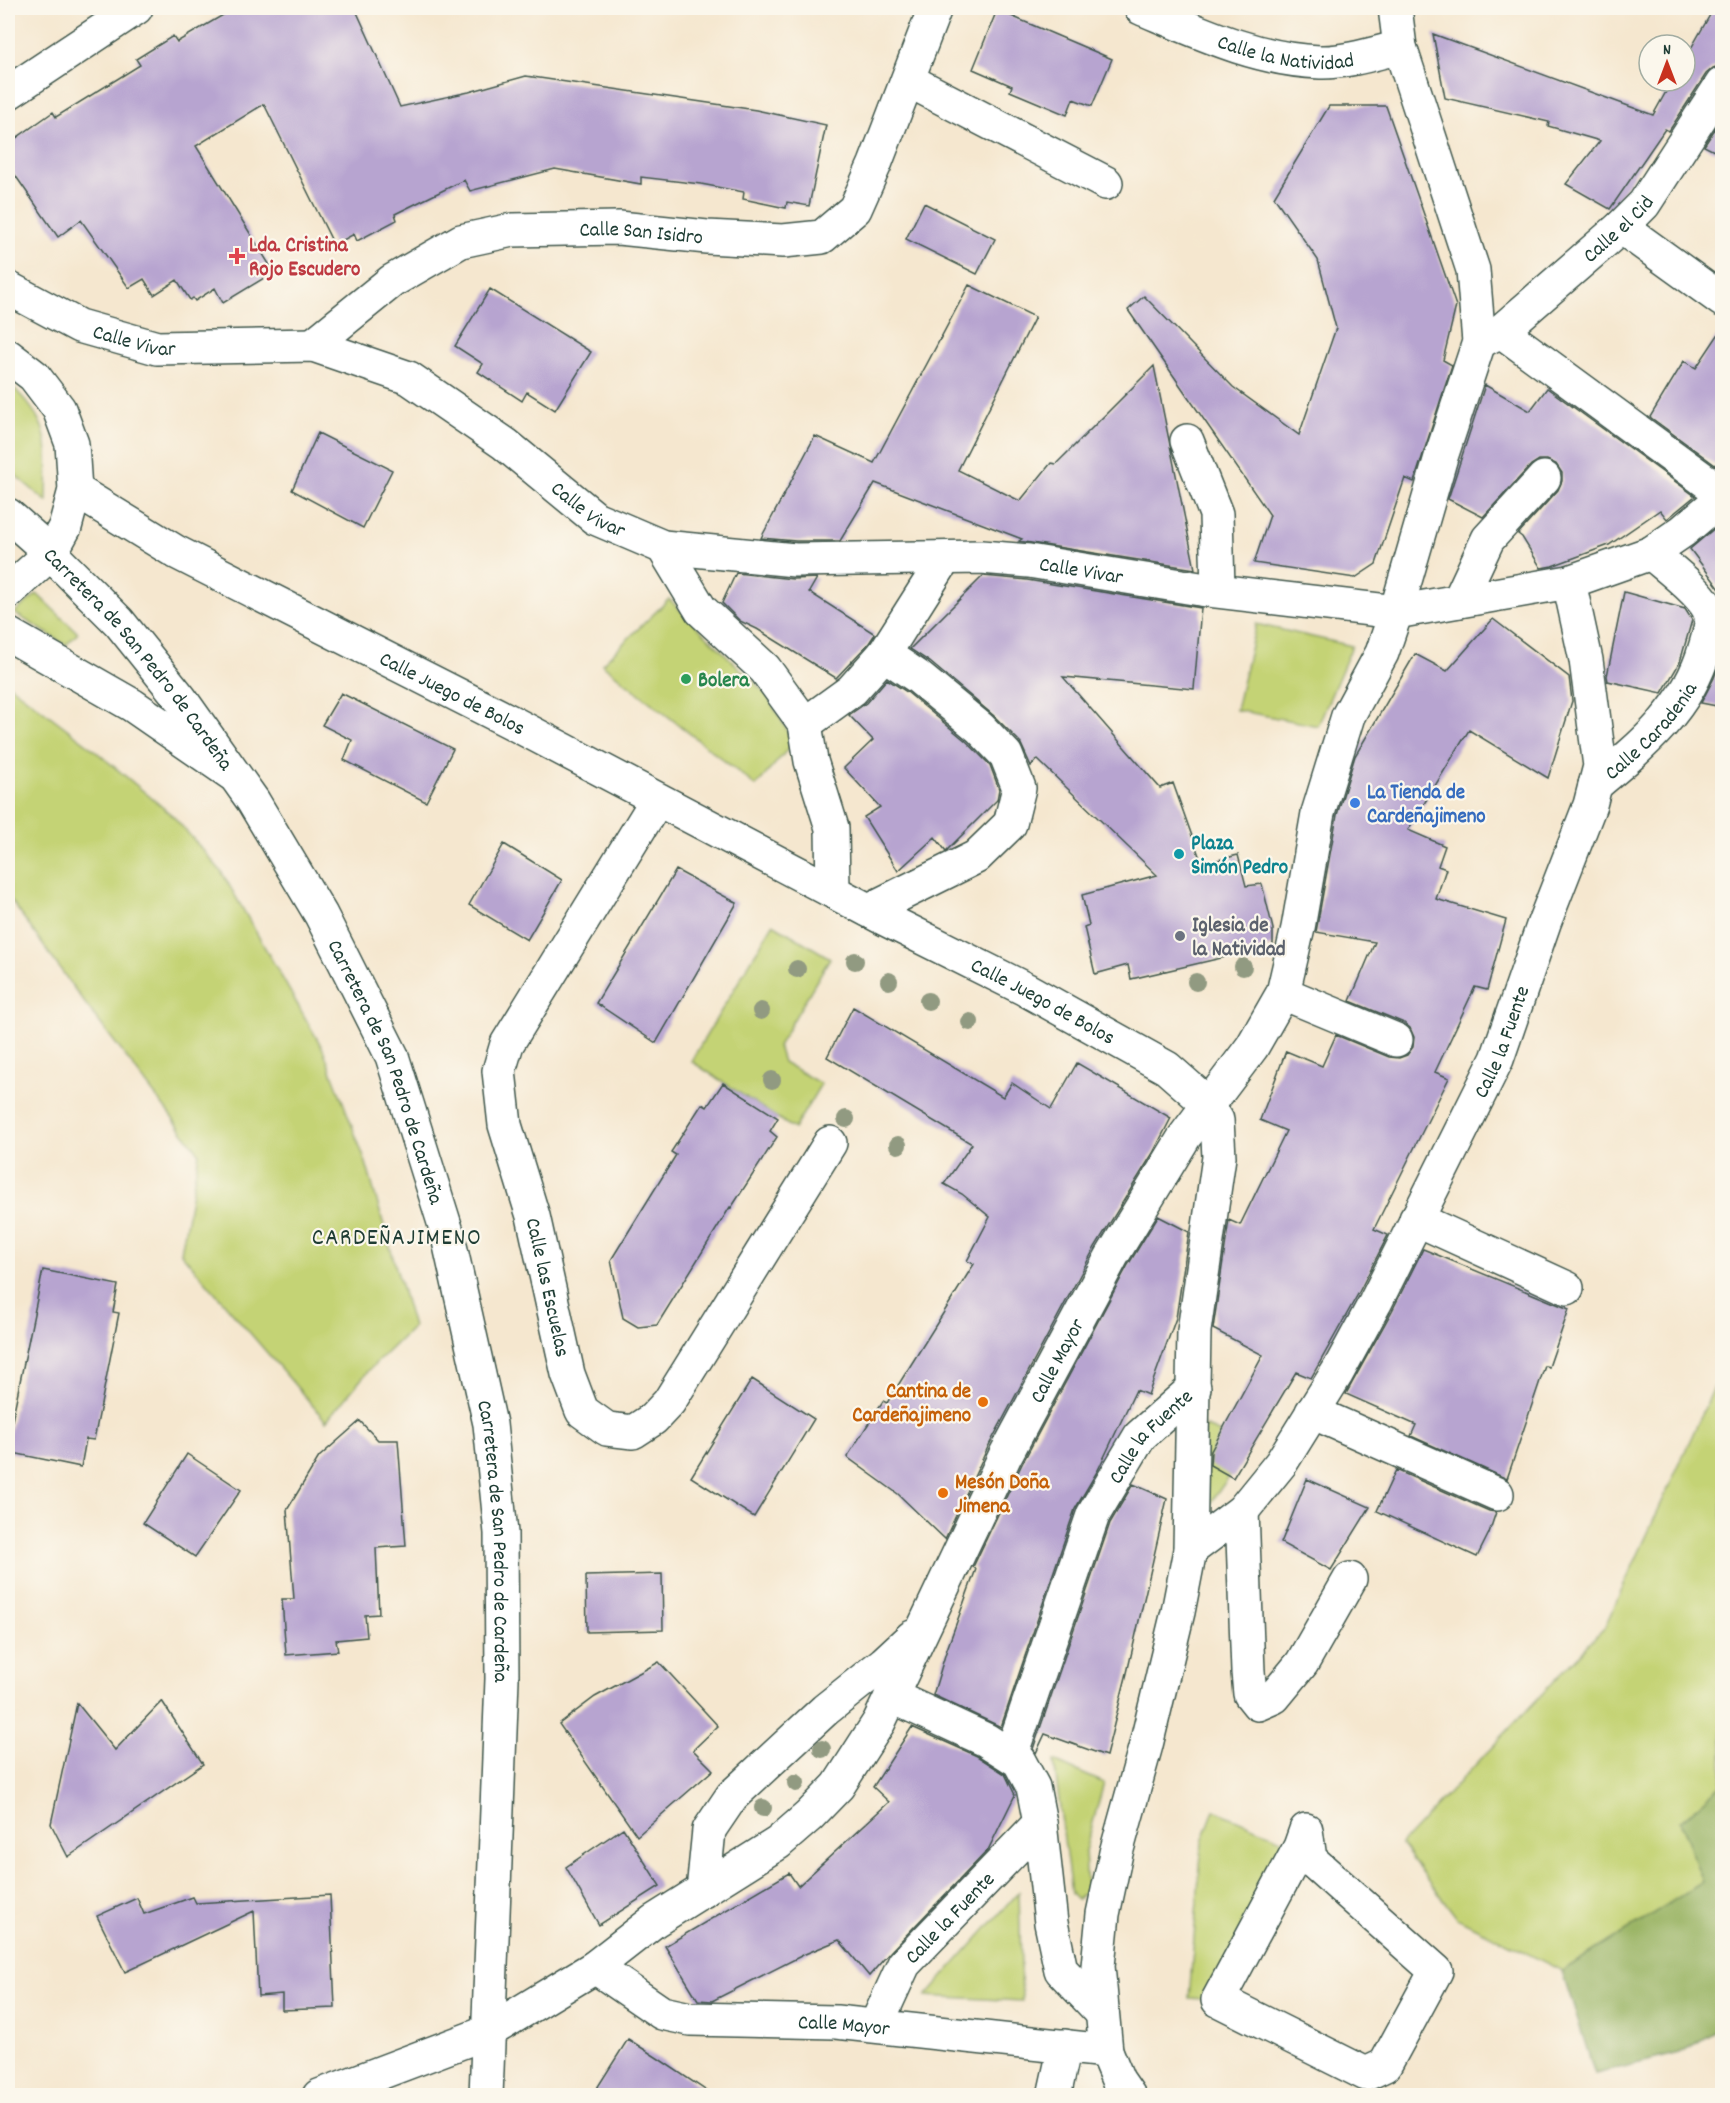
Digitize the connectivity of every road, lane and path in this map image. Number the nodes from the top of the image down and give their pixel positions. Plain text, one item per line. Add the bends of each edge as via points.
1 (136, 8) edge
2 (935, 8) edge
3 (1141, 8) edge
4 (1395, 8) edge
5 (1400, 47) junction
6 (908, 80) junction
7 (1722, 84) edge
8 (8, 93) edge
9 (1106, 183) dead end
10 (1621, 228) junction
11 (8, 288) edge
12 (1722, 300) edge
13 (1490, 337) junction
14 (313, 345) junction
15 (8, 356) edge
16 (1187, 441) dead end
17 (1544, 478) dead end
18 (75, 490) junction
19 (1722, 493) edge
20 (1722, 498) edge
21 (8, 515) edge
22 (663, 547) junction
23 (1651, 553) junction
24 (50, 554) junction
25 (945, 558) junction
26 (1569, 582) junction
27 (1218, 590) junction
28 (8, 592) edge
29 (1459, 601) junction
30 (1396, 612) junction
31 (8, 634) edge
32 (884, 654) junction
33 (805, 724) junction
34 (236, 777) junction
35 (1595, 785) junction
36 (657, 800) junction
37 (1570, 856) joint
38 (833, 891) junction
39 (869, 910) junction
40 (1283, 993) junction
41 (1396, 1040) dead end
42 (1207, 1106) junction
43 (830, 1143) dead end
44 (1416, 1219) junction
45 (1567, 1288) dead end
46 (1194, 1388) junction
47 (1312, 1412) junction
48 (1497, 1494) dead end
49 (1242, 1511) junction
50 (1190, 1550) junction
51 (1350, 1579) dead end
52 (924, 1626) junction
53 (891, 1696) junction
54 (1011, 1755) junction
55 (1040, 1823) junction
56 (703, 1891) junction
57 (595, 1967) junction
58 (1218, 2000) joint
59 (1102, 2013) junction
60 (876, 2025) junction
61 (488, 2032) junction
62 (1065, 2046) junction
63 (1118, 2081) edge
64 (320, 2096) edge
65 (486, 2096) edge
66 (1054, 2096) edge

1 - 8 street
2 - 6 street, Calle San Isidro
3 - 5 street, Calle la Natividad via 1199,33 1277,58 1322,63
4 - 5 street
5 - 13 street via 1473,270
6 - 9 street
6 - 14 street, Calle San Isidro via 855,209 822,237 783,242 619,228 512,230 461,242 402,275
7 - 10 street, Calle el Cid via 1644,204
10 - 12 street
10 - 13 street, Calle el Cid
11 - 14 street, Calle Vivar via 79,326 157,348
13 - 19 street
13 - 30 street via 1441,457
14 - 22 street, Calle Vivar via 409,378 505,444 595,518
15 - 18 street via 34,376 59,409 72,444
16 - 27 street via 1216,514
17 - 29 street via 1488,539
18 - 24 street via 65,527
18 - 36 street, Calle Juego de Bolos via 176,552
20 - 23 street
21 - 24 street, Carretera de San Pedro de Cardeña
22 - 25 street, Calle Vivar via 795,560
22 - 33 street via 701,610 765,669
23 - 26 street
23 - 35 street, Calle Caradenia via 1704,601 1711,616 1709,632 1698,670 1673,711 1647,742
24 - 28 street
24 - 34 street, Carretera de San Pedro de Cardeña via 119,622
25 - 27 street, Calle Vivar via 1029,561
25 - 32 street
26 - 29 street
26 - 35 street, Calle Caradenia via 1586,660 1600,766
27 - 30 street, Calle Vivar
29 - 30 street
30 - 40 street via 1382,653 1348,716 1318,813
31 - 34 street via 132,705
32 - 33 street via 852,690
32 - 39 street via 980,728 1006,755 1019,788 1010,824 976,857
33 - 38 street via 811,761 831,828
34 - 61 street, Carretera de San Pedro de Cardeña via 321,915 392,1056 447,1232 490,1424 501,1533 502,1679
35 - 37 street, Calle Caradenia
36 - 38 street, Calle Juego de Bolos
36 - 43 street, Calle las Escuelas via 507,1044 499,1071 505,1125 533,1216 568,1374 582,1411 607,1429 633,1432 669,1402
37 - 44 street, Calle la Fuente via 1497,1059
38 - 39 street, Calle Juego de Bolos
39 - 42 street, Calle Juego de Bolos via 1025,989 1167,1068
40 - 41 street
40 - 42 street via 1252,1047
42 - 46 street, Calle la Fuente via 1217,1120 1219,1157 1194,1331
42 - 52 street, Calle Mayor via 1112,1257 1005,1456
44 - 45 street
44 - 47 street, Calle la Fuente via 1375,1304
46 - 50 street
46 - 54 street, Calle la Fuente via 1140,1436 1093,1515
47 - 48 street
47 - 49 street, Calle la Fuente via 1281,1463
49 - 50 street, Calle la Fuente
49 - 51 street via 1248,1672 1250,1694 1258,1704 1274,1697 1302,1663
50 - 59 street via 1146,1745 1102,1914 1098,1966
52 - 53 street, Calle Mayor
52 - 56 street, Calle Mayor via 732,1796 709,1830
53 - 54 street
53 - 56 street, Calle Mayor via 838,1786 778,1843
54 - 55 street via 1019,1761 1033,1787
55 - 59 street via 1051,1923 1061,1970
55 - 60 street, Calle la Fuente via 904,1964
56 - 57 street, Calle Mayor via 654,1921
57 - 60 street, Calle Mayor via 662,2013 690,2019
57 - 61 street, Calle Mayor
58 - 58 street via 1366,2074 1385,2064 1436,1971 1310,1859 1306,1830
59 - 63 street
60 - 62 street, Calle Mayor
61 - 64 street, Calle Mayor
61 - 65 street, Carretera de San Pedro de Cardeña
62 - 63 street, Calle Mayor
62 - 66 street

